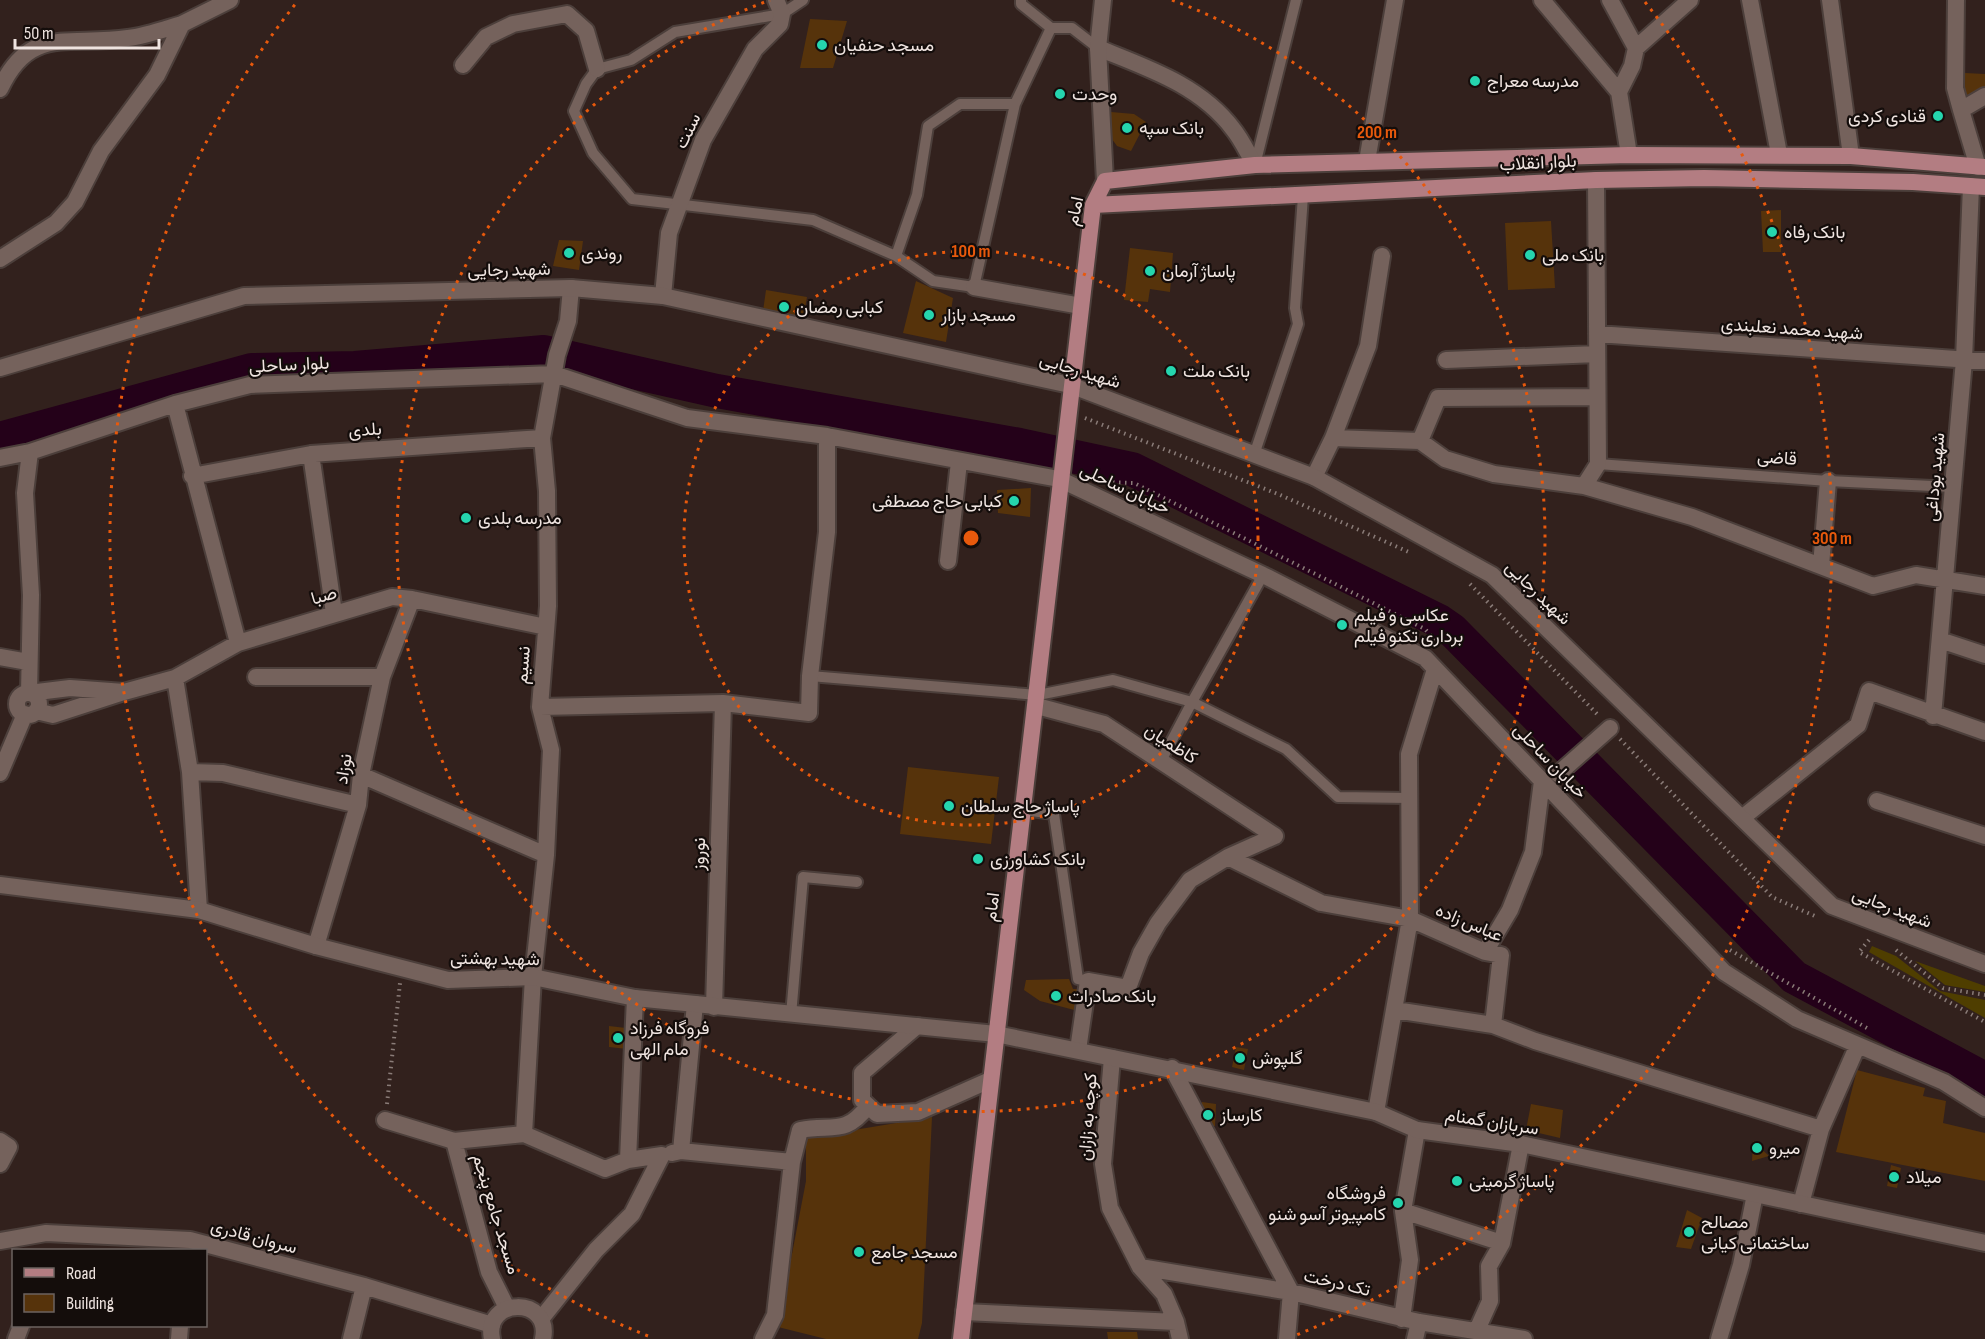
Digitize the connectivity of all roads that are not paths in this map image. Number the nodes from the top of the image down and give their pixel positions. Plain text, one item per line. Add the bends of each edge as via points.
1 (230, 0) edge
2 (803, 0) edge
3 (1021, 0) edge
4 (1103, 0) edge
5 (1296, 0) edge
6 (1395, 0) edge
7 (1542, 0) edge
8 (1610, 0) edge
9 (1690, 0) edge
10 (1750, 0) edge
11 (1830, 0) edge
12 (1956, 0) edge
13 (779, 7) edge
14 (182, 24) junction
15 (1051, 28) junction
16 (1098, 48) junction
17 (1636, 48) junction
18 (463, 65) dead end
19 (597, 69) junction
20 (0, 89) edge
21 (1619, 92) junction
22 (1985, 96) edge
23 (1015, 104) junction
24 (1961, 110) junction
25 (1779, 154) junction
26 (1629, 155) junction
27 (1851, 156) junction
28 (1367, 161) junction
29 (1255, 165) junction
30 (1981, 167) edge
31 (1596, 180) junction
32 (1105, 181) junction
33 (1978, 187) edge
34 (1303, 196) junction
35 (679, 204) junction
36 (1093, 205) junction
37 (896, 256) junction
38 (1382, 256) dead end
39 (0, 259) edge
40 (974, 287) junction
41 (571, 288) junction
42 (663, 296) junction
43 (1081, 306) junction
44 (1597, 334) junction
45 (1597, 354) junction
46 (1446, 360) dead end
47 (1965, 360) junction
48 (1985, 361) edge
49 (0, 368) edge
50 (554, 374) junction
51 (1070, 385) junction
52 (1597, 397) junction
53 (175, 404) junction
54 (827, 436) junction
55 (542, 438) junction
56 (1333, 438) junction
57 (1420, 441) junction
58 (30, 452) junction
59 (1255, 452) junction
60 (311, 454) junction
61 (0, 458) edge
62 (958, 462) junction
63 (1598, 464) junction
64 (192, 476) junction
65 (1314, 477) junction
66 (1059, 479) junction
67 (1828, 481) junction
68 (1584, 486) junction
69 (1953, 487) junction
70 (948, 561) dead end
71 (1821, 566) junction
72 (1263, 575) junction
73 (1945, 581) junction
74 (1985, 586) edge
75 (412, 599) junction
76 (334, 613) junction
77 (546, 627) junction
78 (1940, 640) junction
79 (238, 643) junction
80 (1985, 655) edge
81 (0, 657) edge
82 (28, 662) junction
83 (1435, 669) junction
84 (810, 675) junction
85 (256, 677) dead end
86 (382, 677) junction
87 (175, 678) junction
88 (124, 692) junction
89 (29, 693) junction
90 (1037, 700) junction
91 (1192, 702) junction
92 (723, 703) junction
93 (540, 707) junction
94 (30, 713) junction
95 (1933, 716) junction
96 (1610, 728) road end
97 (1985, 732) edge
98 (3, 756) edge
99 (1161, 762) junction
100 (190, 772) junction
101 (0, 774) edge
102 (1558, 774) dead end
103 (361, 775) junction
104 (1542, 781) junction
105 (1408, 798) junction
106 (1877, 801) dead end
107 (358, 805) junction
108 (1024, 810) junction
109 (1742, 818) junction
110 (1985, 836) edge
111 (546, 855) junction
112 (1228, 857) junction
113 (857, 882) dead end
114 (0, 885) edge
115 (199, 910) junction
116 (1410, 919) junction
117 (316, 946) junction
118 (1485, 952) junction
119 (1985, 964) edge
120 (533, 977) junction
121 (1088, 981) junction
122 (635, 998) junction
123 (695, 1004) junction
124 (714, 1007) junction
125 (1395, 1010) junction
126 (791, 1015) junction
127 (1493, 1025) junction
128 (917, 1026) junction
129 (996, 1034) junction
130 (1857, 1047) junction
131 (1078, 1050) junction
132 (1112, 1058) junction
133 (1172, 1068) junction
134 (990, 1080) junction
135 (868, 1106) junction
136 (1985, 1108) edge
137 (1376, 1112) junction
138 (385, 1120) road end
139 (1821, 1129) junction
140 (1417, 1130) junction
141 (524, 1134) junction
142 (0, 1141) edge
143 (454, 1141) junction
144 (1521, 1144) junction
145 (681, 1151) junction
146 (662, 1155) junction
147 (628, 1160) junction
148 (792, 1162) junction
149 (0, 1164) edge
150 (1755, 1194) junction
151 (1801, 1204) junction
152 (1403, 1211) junction
153 (46, 1233) junction
154 (0, 1241) edge
155 (1503, 1243) junction
156 (1985, 1243) edge
157 (189, 1245) edge
158 (42, 1249) edge
159 (206, 1249) edge
160 (207, 1249) edge
161 (1140, 1268) junction
162 (364, 1286) junction
163 (1291, 1292) junction
164 (507, 1308) junction
165 (964, 1312) junction
166 (541, 1319) junction
167 (1411, 1320) junction
168 (1176, 1322) junction
169 (1477, 1330) junction
170 (492, 1332) edge
171 (351, 1339) edge
172 (543, 1339) edge
173 (763, 1339) edge
174 (961, 1339) edge
175 (1180, 1339) edge
176 (1287, 1339) edge
177 (1415, 1339) edge
178 (1524, 1339) edge
179 (1719, 1339) edge

1 - 14 street
2 - 13 lane
3 - 15 lane
4 - 16 street, امام
5 - 29 lane
6 - 28 street
7 - 21 street
8 - 17 street
9 - 17 street
10 - 25 street
11 - 27 street
12 - 24 street via 1955,88
13 - 19 lane via 675,32 631,60
13 - 35 street, سنت via 780,24 755,49 703,140
14 - 20 street via 129,38 43,45 23,53
14 - 39 street via 157,75 101,151 75,202 56,223
15 - 16 lane via 1072,28
15 - 23 lane
16 - 29 street via 1192,89 1233,129
16 - 32 street, امام
17 - 21 street
18 - 19 street via 486,37 513,24 567,14 586,31
19 - 35 lane via 574,111 593,153 632,199
21 - 26 street
22 - 24 street
23 - 37 lane via 960,104 928,126 917,195
23 - 40 lane
24 - 30 street
25 - 26 main road, بلوار انقلاب
25 - 27 main road, بلوار انقلاب
26 - 28 main road, بلوار انقلاب
27 - 30 main road, بلوار انقلاب
28 - 29 main road, بلوار انقلاب
29 - 32 main road, بلوار انقلاب
31 - 33 main road, بلوار انقلاب via 1704,177
31 - 34 main road, بلوار انقلاب
31 - 44 street
32 - 36 main road, امام
33 - 47 street, شهید بوداغی
34 - 36 main road, بلوار انقلاب
34 - 59 lane via 1295,308 1298,324
35 - 37 lane via 813,220
35 - 42 street, سنت via 669,233
36 - 43 main road, امام
37 - 40 lane via 933,281
38 - 56 street via 1368,346
40 - 43 street
41 - 42 street, شهید رجایی
41 - 49 street, شهید رجایی via 244,296
41 - 50 street, نسیم via 568,321
42 - 51 street, شهید رجایی
43 - 51 main road, امام
44 - 45 street
44 - 47 street, شهید محمد نعلبندی
45 - 46 street
45 - 52 street
47 - 48 street, شهید محمد نعلبندی
47 - 69 street, شهید بوداغی
50 - 53 street, بلوار ساحلی via 250,385
50 - 54 street, خیابان ساحلی via 687,418
50 - 55 street, نسیم
51 - 59 street, شهید رجایی
51 - 66 main road, امام
52 - 57 street via 1438,398
52 - 63 street
53 - 58 street, بلوار ساحلی
53 - 64 street
54 - 62 street, خیابان ساحلی
54 - 84 street via 827,532
55 - 60 street, بلدی
55 - 77 street, نسیم via 547,491
56 - 57 street
56 - 65 street
57 - 68 street via 1445,459 1494,474
58 - 61 street, بلوار ساحلی
58 - 82 street via 25,493 31,595
59 - 65 street, شهید رجایی
60 - 64 street, بلدی
60 - 76 street
62 - 66 street, خیابان ساحلی
62 - 70 street
63 - 67 lane, قاضی
63 - 68 street
64 - 79 street
65 - 109 street, شهید رجایی via 1492,575
66 - 72 street, خیابان ساحلی
66 - 90 main road, امام
67 - 69 lane, قاضی
67 - 71 street
68 - 71 street via 1692,517
69 - 73 street, شهید بوداغی
71 - 73 street via 1873,586 1916,575
72 - 83 street, خیابان ساحلی via 1425,658
72 - 91 lane
73 - 74 street
73 - 78 street, شهید بوداغی
75 - 76 street, صبا via 392,597
75 - 77 street, صبا
75 - 86 street, نوزاد
76 - 79 street, صبا
77 - 93 street, نسیم
78 - 80 street
78 - 95 street, شهید بوداغی
79 - 87 street, صبا
81 - 82 street
82 - 89 street
83 - 104 street, خیابان ساحلی
83 - 105 street, عباس زاده via 1409,754
84 - 90 lane
84 - 92 street via 809,713
85 - 86 street
86 - 103 street, نوزاد
87 - 88 street, صبا
87 - 100 street
88 - 89 street, صبا via 70,688
88 - 94 street, صبا via 53,715
89 - 94 street via 39,701
90 - 91 lane via 1113,680
90 - 99 street, کاظمیان via 1104,724
90 - 108 main road, امام
91 - 99 lane
91 - 105 lane via 1286,749 1338,797
92 - 93 street
92 - 124 street, نوروز
93 - 111 street, نسیم via 551,750
94 - 98 street
95 - 97 street
95 - 109 street via 1869,692 1858,724
96 - 102 street
98 - 101 street
99 - 112 street, کاظمیان via 1275,836
100 - 107 street via 223,773
100 - 115 street
103 - 107 street, نوزاد
103 - 111 street
104 - 118 street via 1533,852 1510,910
104 - 130 street, خیابان ساحلی via 1724,972 1797,1019
105 - 116 street, عباس زاده
106 - 110 street
107 - 117 street, نوزاد
108 - 121 lane via 1054,814 1078,979
108 - 129 main road, امام
109 - 119 street, شهید رجایی via 1832,906
111 - 120 street, نسیم
112 - 116 street via 1320,903
112 - 121 street via 1190,880 1158,923 1128,988
113 - 126 lane via 803,877
114 - 115 street, شهید بهشتی
115 - 117 street, شهید بهشتی
116 - 118 street, عباس زاده
116 - 125 street
117 - 120 street, شهید بهشتی via 448,980
118 - 127 street, عباس زاده via 1502,955
120 - 122 street, شهید بهشتی
120 - 141 street, نسیم
121 - 131 street
122 - 123 street, شهید بهشتی
122 - 147 street
123 - 124 street, شهید بهشتی
123 - 145 street
124 - 126 street, شهید بهشتی
125 - 127 street
125 - 137 street
126 - 128 street, شهید بهشتی
127 - 139 street via 1546,1045
128 - 129 street, شهید بهشتی
128 - 135 street via 862,1073 862,1100
129 - 131 street, سربازان گمنام
129 - 134 main road, امام
130 - 136 street, خیابان ساحلی via 1944,1082
130 - 139 street
131 - 132 street, سربازان گمنام
132 - 133 street, سربازان گمنام
132 - 161 street, کوچه به زازان via 1103,1164 1110,1208
133 - 137 street, سربازان گمنام
133 - 163 street
134 - 135 street via 918,1112 877,1114
134 - 165 main road, امام
135 - 148 street via 855,1123 800,1130
137 - 140 street, سربازان گمنام
138 - 143 street, مسجد جامع پنجم
139 - 151 street
140 - 144 street, سربازان گمنام
140 - 152 street
141 - 143 street
141 - 147 street via 605,1169
142 - 149 street via 9,1147
143 - 164 street, مسجد جامع پنجم via 489,1272
144 - 150 street, سربازان گمنام
144 - 155 street
145 - 146 street
145 - 148 street
146 - 147 street
146 - 166 street via 632,1214 596,1250
148 - 173 street via 775,1315
150 - 151 street, سربازان گمنام
150 - 179 street via 1741,1265
151 - 156 street, سربازان گمنام
152 - 155 street
152 - 167 street via 1410,1260
153 - 154 street, سروان قادری
153 - 157 street, سروان قادری
153 - 158 street
155 - 169 street via 1489,1266 1491,1301
157 - 159 street, سروان قادری
160 - 162 street, سروان قادری
161 - 163 street, تک درخت
161 - 168 street, کوچه به زازان via 1164,1294
162 - 170 street, سروان قادری
162 - 171 street
163 - 167 street, تک درخت
163 - 176 street
164 - 166 street via 523,1306
164 - 170 street via 495,1318
165 - 168 street
165 - 174 main road, امام
166 - 172 street
167 - 169 street, تک درخت
167 - 177 street
168 - 175 street, کوچه به زازان
169 - 178 street, تک درخت

